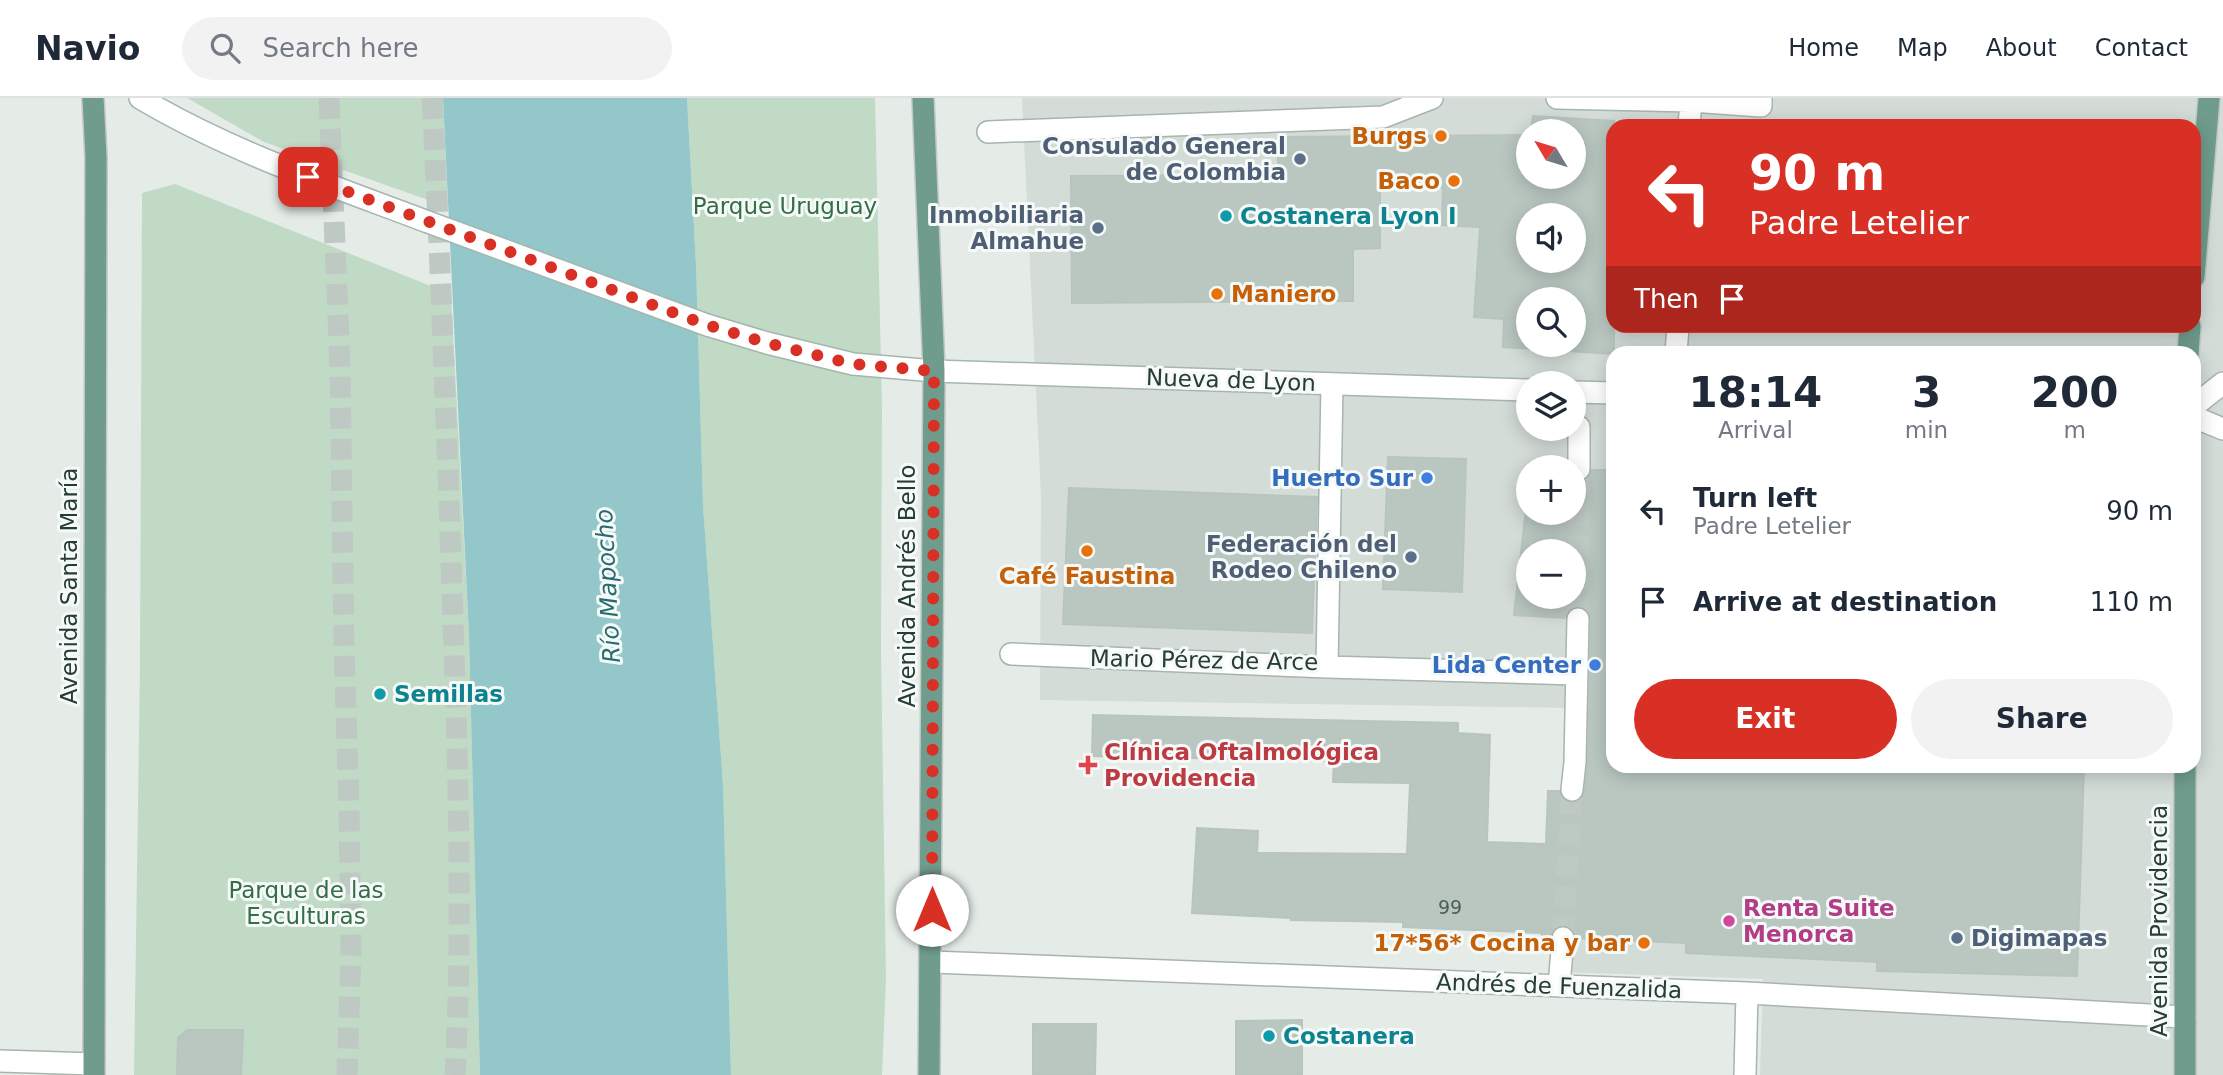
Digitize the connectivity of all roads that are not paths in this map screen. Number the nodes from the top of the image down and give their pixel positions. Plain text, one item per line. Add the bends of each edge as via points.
1 (93, 98) edge
2 (141, 98) edge
3 (923, 98) edge
4 (1432, 98) edge
5 (1557, 98) edge
6 (1762, 98) edge
7 (2209, 98) edge
8 (1690, 101) junction
9 (1689, 119) edge
10 (988, 132) dead end
11 (2201, 193) edge
12 (934, 371) junction
13 (2223, 383) edge
14 (1332, 384) junction
15 (1516, 390) edge
16 (1586, 392) edge
17 (1606, 393) edge
18 (2201, 400) edge
19 (2201, 420) edge
20 (2223, 429) edge
21 (1577, 619) tunnel mouth
22 (1012, 654) dead end
23 (1327, 667) junction
24 (1576, 674) junction
25 (2185, 773) edge
26 (1572, 790) tunnel mouth
27 (1563, 938) tunnel mouth
28 (932, 962) junction
29 (1559, 986) junction
30 (1747, 993) junction
31 (2185, 1017) junction
32 (0, 1061) edge
33 (1745, 1065) edge
34 (94, 1070) edge
35 (929, 1075) edge
36 (2185, 1075) edge

1 - 34 main road, Avenida Santa María
2 - 12 street, Nueva de Lyon, bridge via 268,162 707,325 853,364
3 - 12 main road, Avenida Andrés Bello
4 - 10 street via 1383,117
5 - 8 street
6 - 8 street via 1760,106
7 - 11 main road
8 - 9 street
12 - 14 street, Nueva de Lyon
12 - 28 main road, Avenida Andrés Bello
13 - 18 street
14 - 15 street, Nueva de Lyon
14 - 23 street, Mario Pérez de Arce
16 - 17 street
19 - 20 street
21 - 24 street
22 - 23 street, Mario Pérez de Arce
23 - 24 street
24 - 26 street
25 - 31 main road, Avenida Providencia
27 - 29 street
28 - 29 street, Andrés de Fuenzalida
28 - 35 main road, Avenida Andrés Bello
29 - 30 street, Andrés de Fuenzalida
30 - 31 street, Andrés de Fuenzalida
30 - 33 street
31 - 36 main road, Avenida Providencia
32 - 34 street

